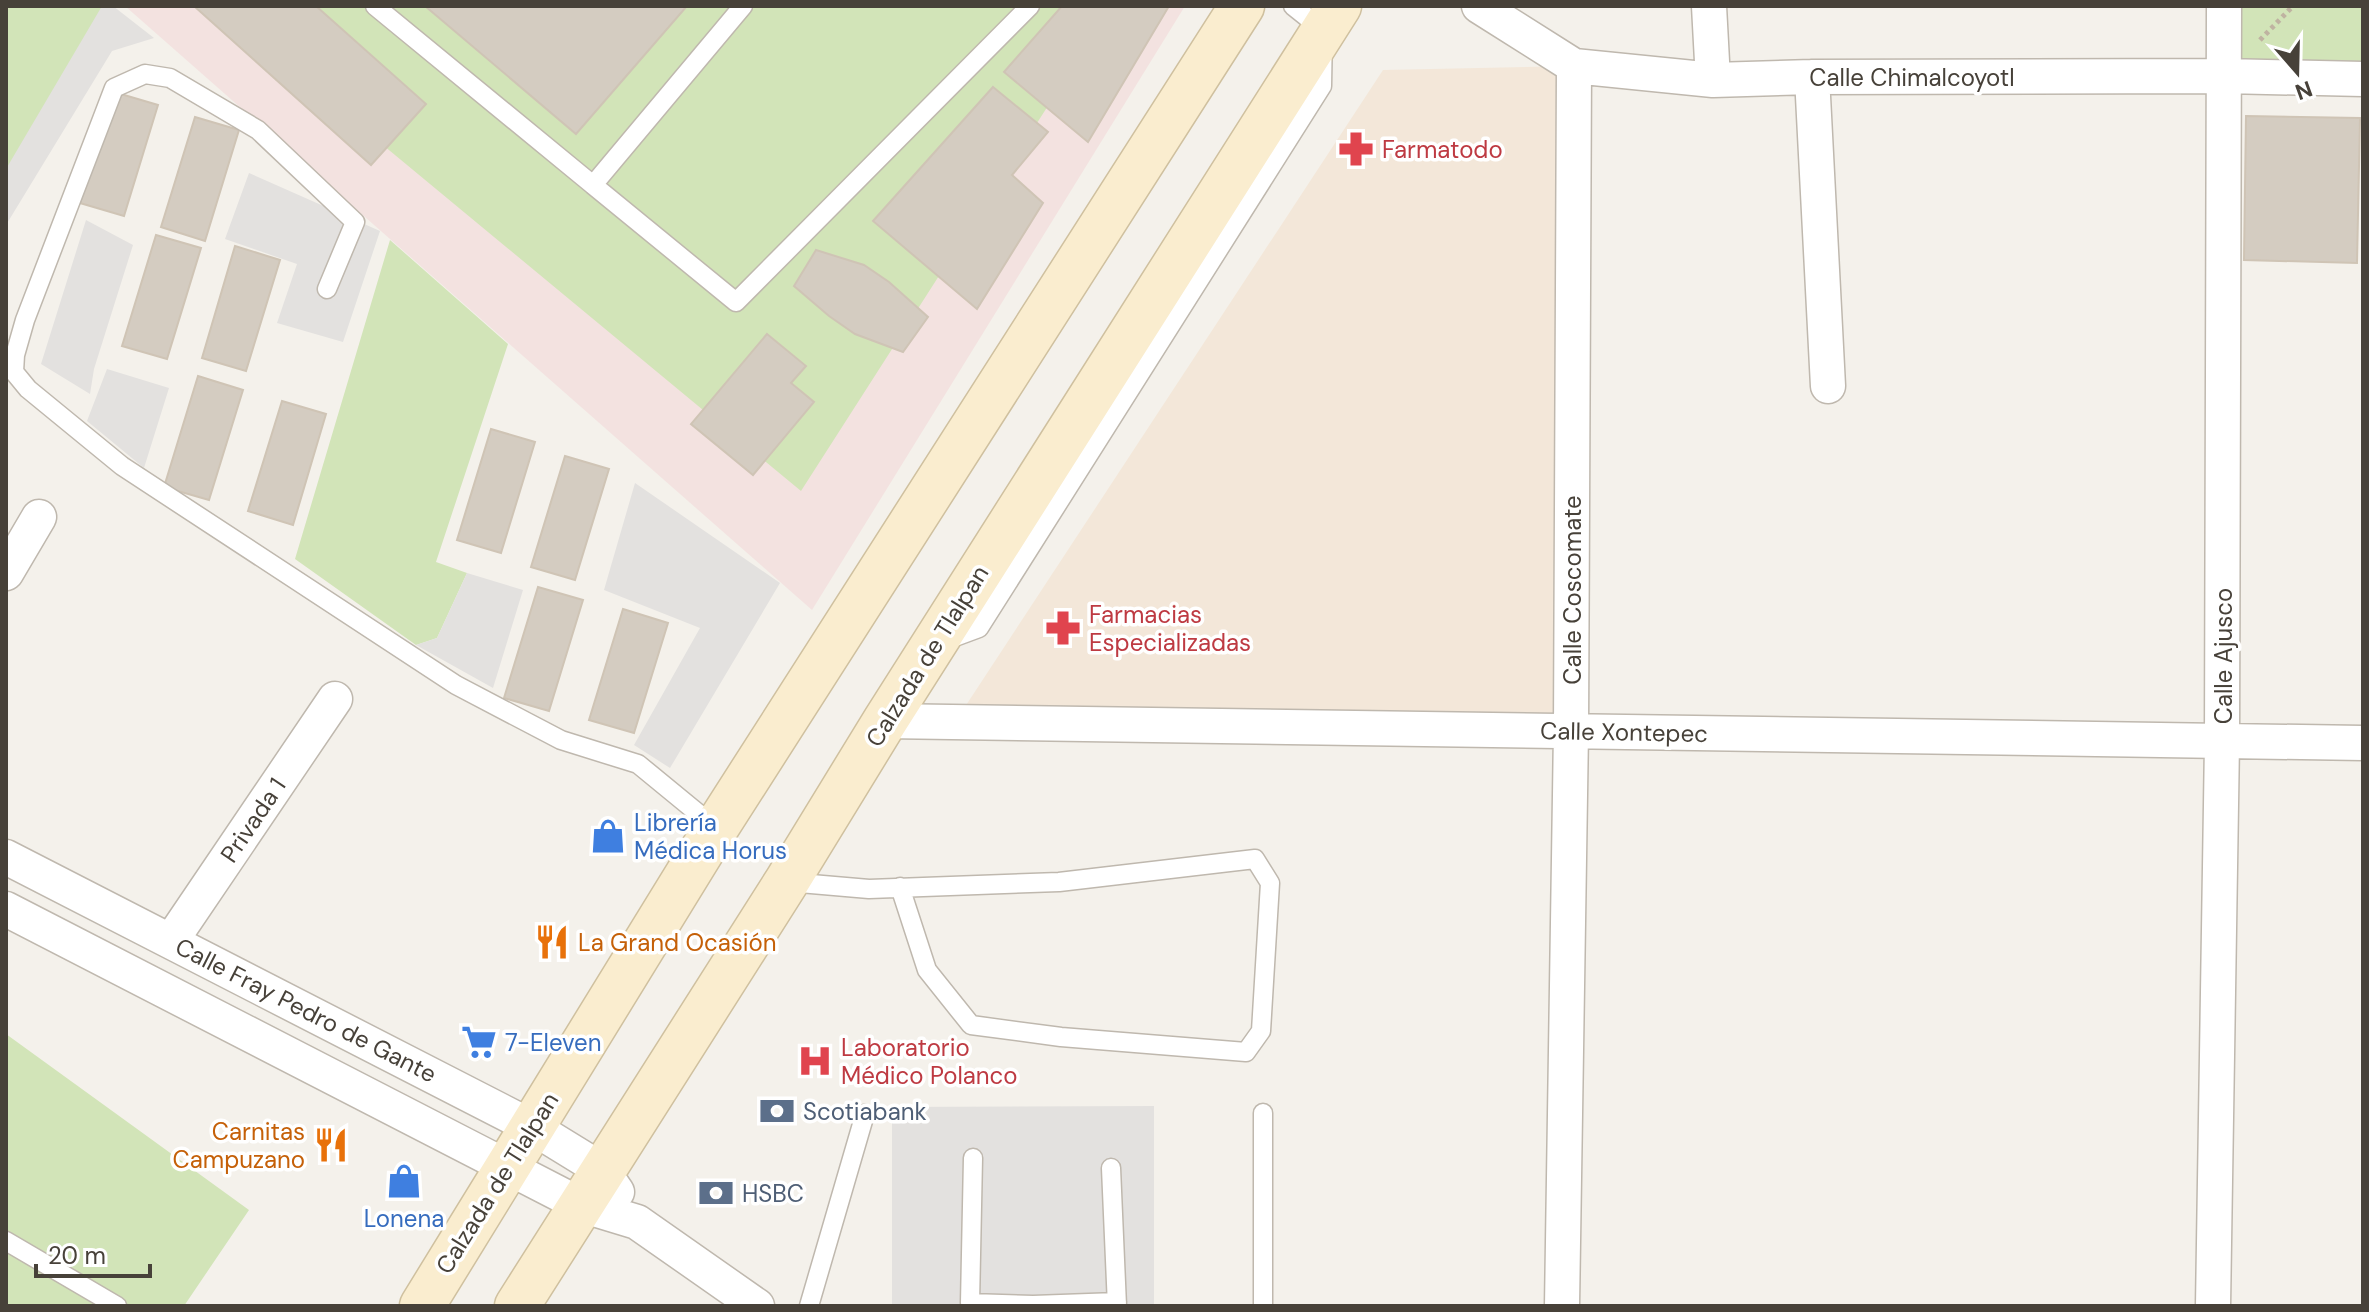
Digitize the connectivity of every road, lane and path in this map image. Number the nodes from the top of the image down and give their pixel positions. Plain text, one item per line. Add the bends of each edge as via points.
1 (375, 6) edge
2 (743, 6) edge
3 (1030, 6) edge
4 (1242, 6) edge
5 (1479, 6) edge
6 (1709, 6) edge
7 (2224, 6) edge
8 (1318, 14) edge
9 (1574, 66) junction
10 (2224, 76) junction
11 (1812, 77) junction
12 (2363, 79) edge
13 (1713, 80) junction
14 (593, 185) junction
15 (327, 289) dead end
16 (1828, 386) dead end
17 (39, 517) dead end
18 (6, 573) edge
19 (335, 699) dead end
20 (885, 721) junction
21 (1571, 731) junction
22 (2222, 742) junction
23 (2363, 743) edge
24 (716, 828) junction
25 (6, 857) edge
26 (787, 881) junction
27 (900, 887) junction
28 (6, 909) edge
29 (171, 941) junction
30 (1263, 1113) dead end
31 (865, 1114) dead end
32 (532, 1127) junction
33 (973, 1158) dead end
34 (508, 1167) junction
35 (1111, 1168) dead end
36 (592, 1188) junction
37 (6, 1241) edge
38 (1117, 1304) edge
39 (117, 1306) edge
40 (422, 1306) edge
41 (517, 1306) edge
42 (757, 1306) edge
43 (809, 1306) edge
44 (1263, 1306) edge
45 (1562, 1306) edge
46 (2213, 1306) edge

1 - 14 lane
2 - 14 lane
3 - 14 lane via 736,302
4 - 24 main road, Calzada de Tlalpan
5 - 9 street, Calle Chimalcoyotl
6 - 13 street
7 - 10 street, Calle Ajusco
8 - 20 main road, Calzada de Tlalpan
9 - 13 street, Calle Chimalcoyotl
9 - 21 street, Calle Coscomate
10 - 11 street, Calle Chimalcoyotl
10 - 12 street, Calle Chimalcoyotl
10 - 22 street, Calle Ajusco
11 - 13 street, Calle Chimalcoyotl
11 - 16 street
15 - 24 lane via 355,222 258,130 170,78 145,74 114,88 25,320 14,372 122,466 456,685 561,740 638,764
17 - 18 street
19 - 29 street, Privada 1
20 - 21 street, Calle Xontepec
20 - 26 main road, Calzada de Tlalpan
21 - 22 street, Calle Xontepec
21 - 45 street, Calle Coscomate
22 - 23 street, Calle Xontepec
22 - 46 street, Calle Ajusco
24 - 32 main road, Calzada de Tlalpan
25 - 29 street, Calle Fray Pedro de Gante
26 - 27 lane
26 - 36 main road, Calzada de Tlalpan
27 - 27 lane via 1059,882 1255,859 1270,883 1261,1031 1246,1052 971,1025 927,970
28 - 34 street, Calle Fray Pedro de Gante
29 - 32 street, Calle Fray Pedro de Gante
30 - 44 lane
31 - 43 lane
32 - 34 main road, Calzada de Tlalpan
32 - 36 street, Calle Fray Pedro de Gante
33 - 38 lane via 970,1303
34 - 36 street, Calle Fray Pedro de Gante
34 - 40 main road, Calzada de Tlalpan
35 - 38 lane
36 - 41 main road, Calzada de Tlalpan
36 - 42 street
37 - 39 lane

